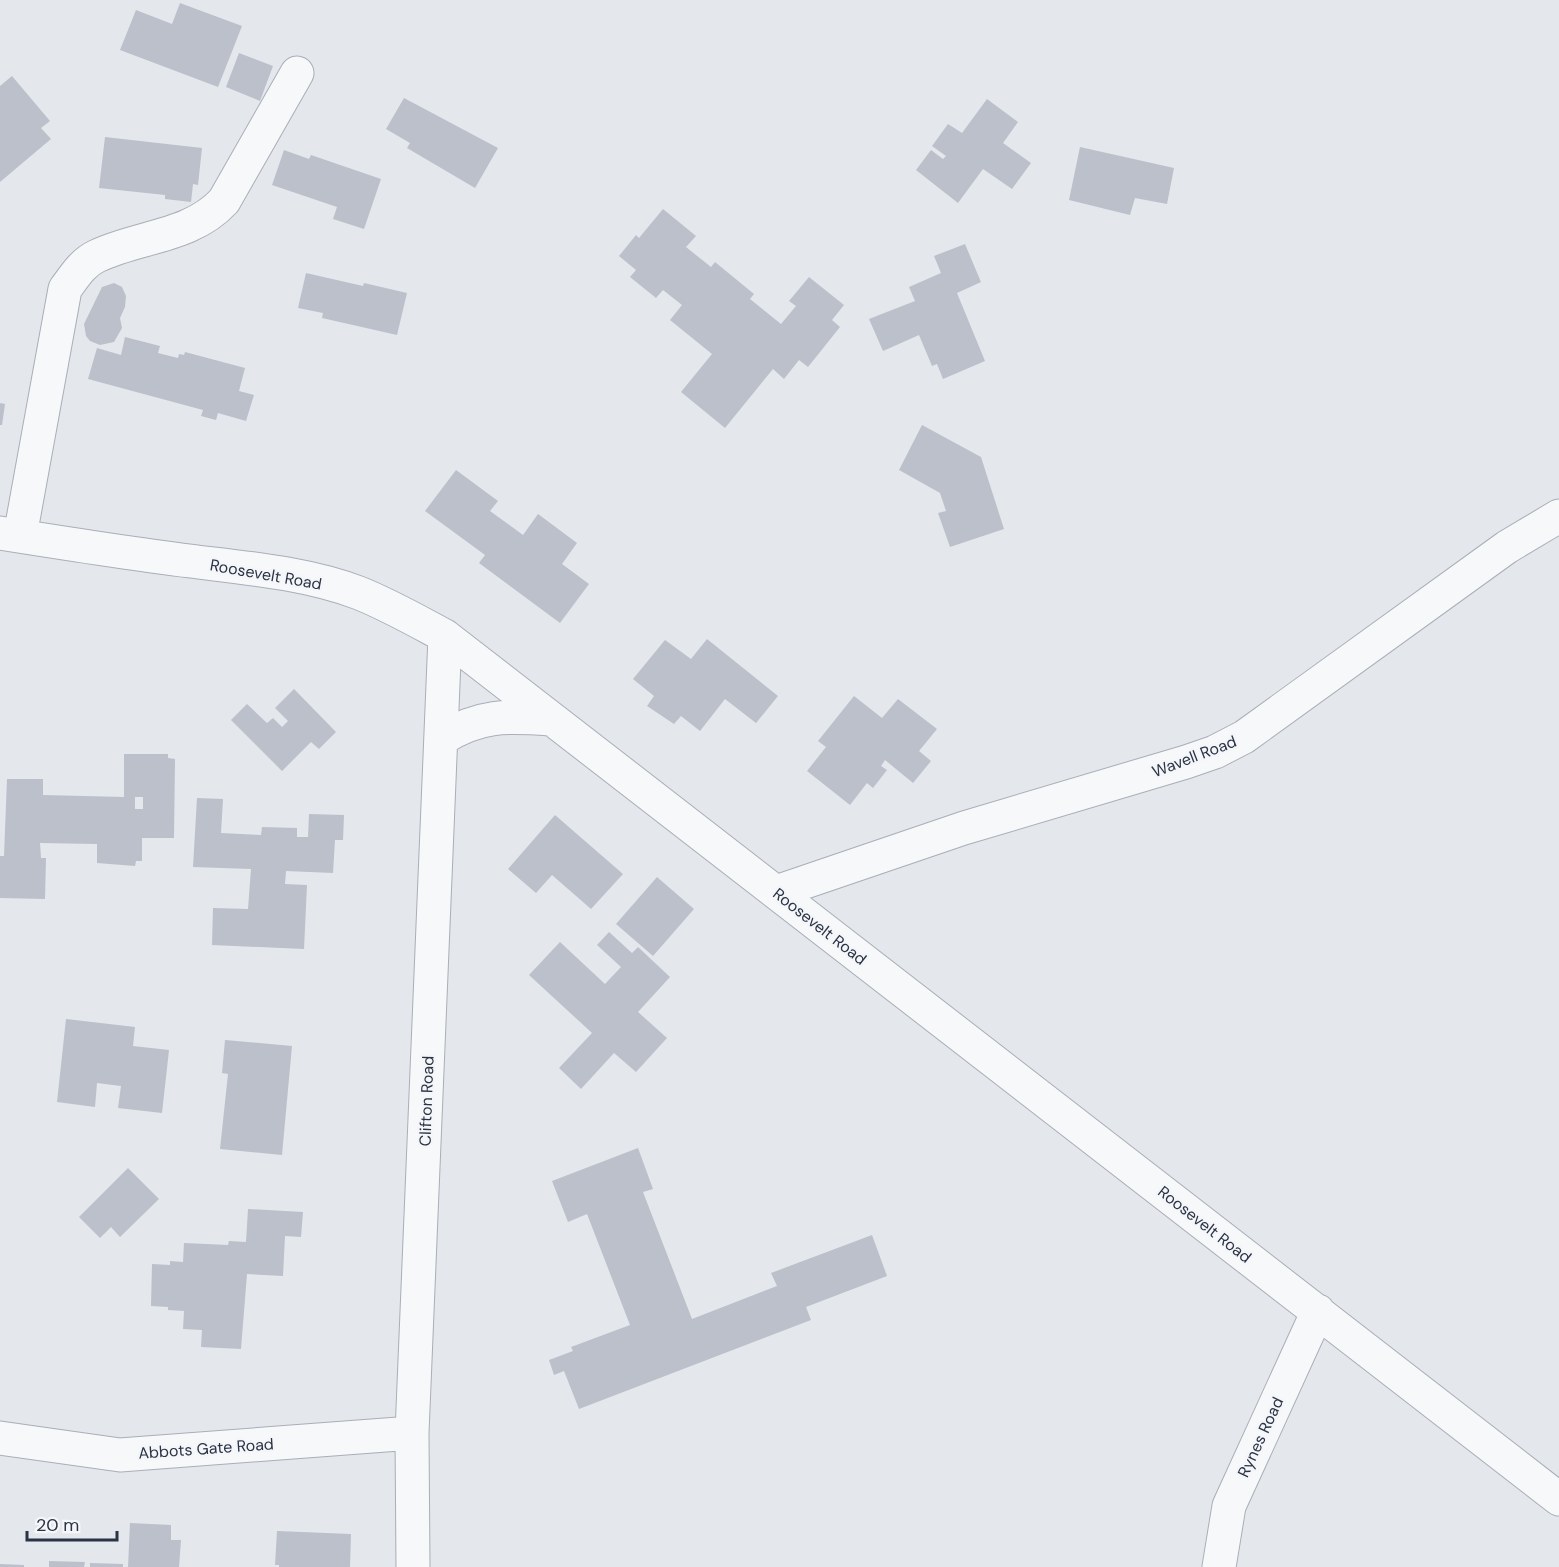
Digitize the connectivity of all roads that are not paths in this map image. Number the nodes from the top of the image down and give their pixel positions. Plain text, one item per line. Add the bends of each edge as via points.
1 (297, 73) dead end
2 (1559, 516) edge
3 (10, 535) edge
4 (445, 636) junction
5 (551, 719) junction
6 (441, 739) junction
7 (776, 892) junction
8 (1318, 1311) junction
9 (412, 1433) junction
10 (0, 1438) edge
11 (1559, 1499) edge
12 (413, 1567) edge
13 (1219, 1567) edge

1 - 3 street via 213,214 197,223 96,256 65,289
2 - 7 street, Wavell Road via 1507,548 1244,737 1215,752 964,828
3 - 4 street, Roosevelt Road via 308,579 358,593
4 - 5 street, Roosevelt Road
4 - 6 street, Clifton Road
5 - 6 street via 512,717 476,721
5 - 7 street, Roosevelt Road
6 - 9 street, Clifton Road
7 - 8 street, Roosevelt Road
8 - 11 street, Roosevelt Road
8 - 13 street, Rynes Road via 1228,1506
9 - 10 street, Abbots Gate Road via 120,1455
9 - 12 street, Clifton Road

